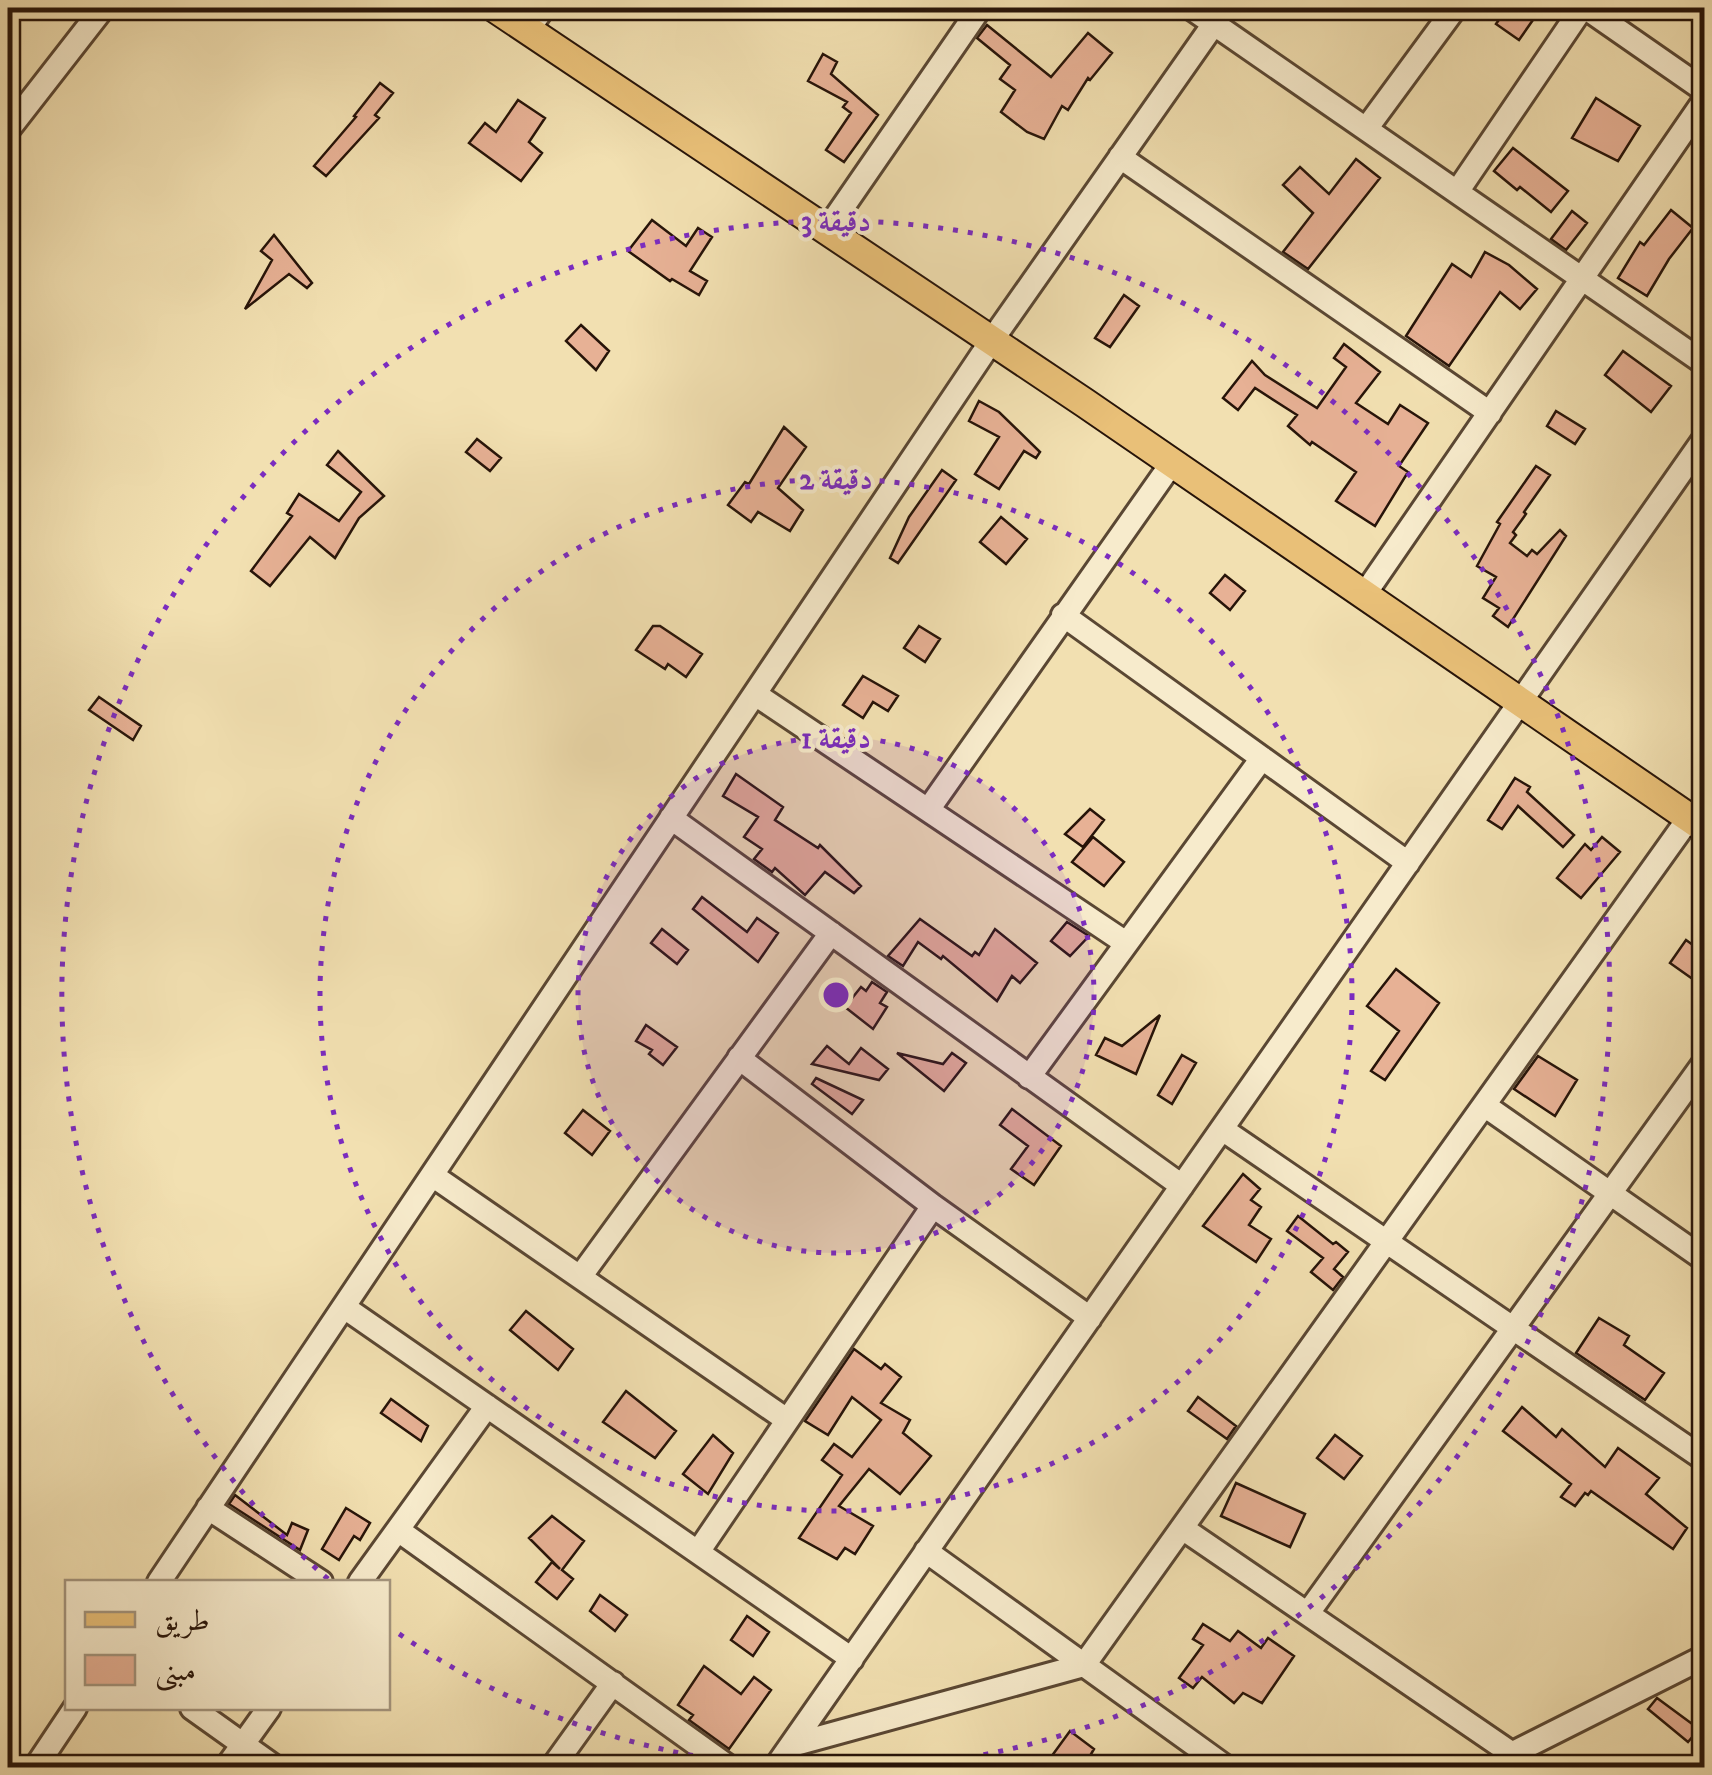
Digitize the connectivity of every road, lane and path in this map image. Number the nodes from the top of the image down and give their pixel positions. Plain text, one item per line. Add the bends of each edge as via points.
1 (103, 8) edge
2 (495, 8) edge
3 (980, 8) edge
4 (1191, 8) edge
5 (1455, 8) edge
6 (1584, 8) edge
7 (1220, 16) edge
8 (535, 18) edge
9 (1704, 90) edge
10 (1704, 100) edge
11 (1366, 129) junction
12 (8, 130) edge
13 (1120, 157) junction
14 (1456, 192) junction
15 (827, 230) junction
16 (1582, 278) junction
17 (992, 340) junction
18 (1704, 363) edge
19 (1490, 412) junction
20 (1704, 439) edge
21 (1172, 463) junction
22 (1364, 595) junction
23 (1063, 614) junction
24 (755, 694) junction
25 (1520, 703) junction
26 (1262, 758) junction
27 (928, 810) junction
28 (671, 818) junction
29 (1697, 823) edge
30 (1408, 863) junction
31 (830, 933) junction
32 (1126, 944) junction
33 (739, 1058) junction
34 (1704, 1063) edge
35 (1029, 1076) junction
36 (1484, 1105) junction
37 (1222, 1129) junction
38 (432, 1175) junction
39 (1182, 1186) junction
40 (1610, 1194) junction
41 (933, 1206) junction
42 (1386, 1242) junction
43 (1704, 1259) edge
44 (580, 1277) junction
45 (344, 1307) junction
46 (1090, 1318) junction
47 (1513, 1328) junction
48 (488, 1406) junction
49 (788, 1420) junction
50 (1704, 1459) edge
51 (208, 1508) junction
52 (1182, 1528) junction
53 (398, 1530) junction
54 (926, 1551) junction
55 (698, 1552) junction
56 (159, 1580) edge
57 (318, 1580) edge
58 (361, 1580) edge
59 (1308, 1614) junction
60 (1704, 1657) edge
61 (852, 1658) junction
62 (1084, 1665) junction
63 (613, 1683) junction
64 (74, 1710) edge
65 (195, 1710) edge
66 (268, 1710) edge
67 (243, 1744) junction
68 (792, 1744) junction
69 (1513, 1754) junction
70 (35, 1768) edge
71 (226, 1768) edge
72 (276, 1768) edge
73 (552, 1768) edge
74 (730, 1768) edge
75 (776, 1768) edge
76 (1227, 1768) edge
77 (1533, 1768) edge

1 - 12 street
2 - 8 main road
3 - 15 street
4 - 7 street
5 - 11 street
6 - 9 street
6 - 14 street
7 - 11 street
7 - 13 street
8 - 15 main road
10 - 16 street
11 - 14 street
13 - 17 street
13 - 19 street
14 - 16 street
15 - 17 main road
16 - 18 street
16 - 19 street
17 - 21 main road
17 - 24 street
19 - 22 street
20 - 25 street
21 - 22 main road
21 - 23 street
22 - 25 main road
23 - 26 street
23 - 27 street
24 - 27 street
24 - 28 street
25 - 29 main road
25 - 30 street
26 - 30 street
26 - 32 street
27 - 32 street
28 - 31 street
28 - 38 street
29 - 36 street
30 - 37 street
31 - 33 street
31 - 35 street
32 - 35 street
33 - 41 street
33 - 44 street
34 - 40 street
35 - 39 street
36 - 40 street
36 - 42 street
37 - 39 street
37 - 42 street
38 - 44 street
38 - 45 street
39 - 46 street
40 - 43 street
40 - 47 street
41 - 46 street
41 - 49 street
42 - 47 street
42 - 52 street
44 - 49 street
45 - 48 street
45 - 51 street
46 - 54 street
47 - 50 street
47 - 59 street
48 - 53 street
48 - 55 street
49 - 55 street
51 - 56 street
51 - 57 street
52 - 59 street
52 - 62 street
53 - 58 street
53 - 63 street
54 - 61 street
54 - 62 street
55 - 61 street
59 - 69 street
60 - 69 street
61 - 68 street
62 - 68 street
62 - 76 street
63 - 73 street
63 - 74 street
64 - 70 street
65 - 67 street
66 - 67 street
67 - 71 street
67 - 72 street
68 - 75 street
69 - 77 street

